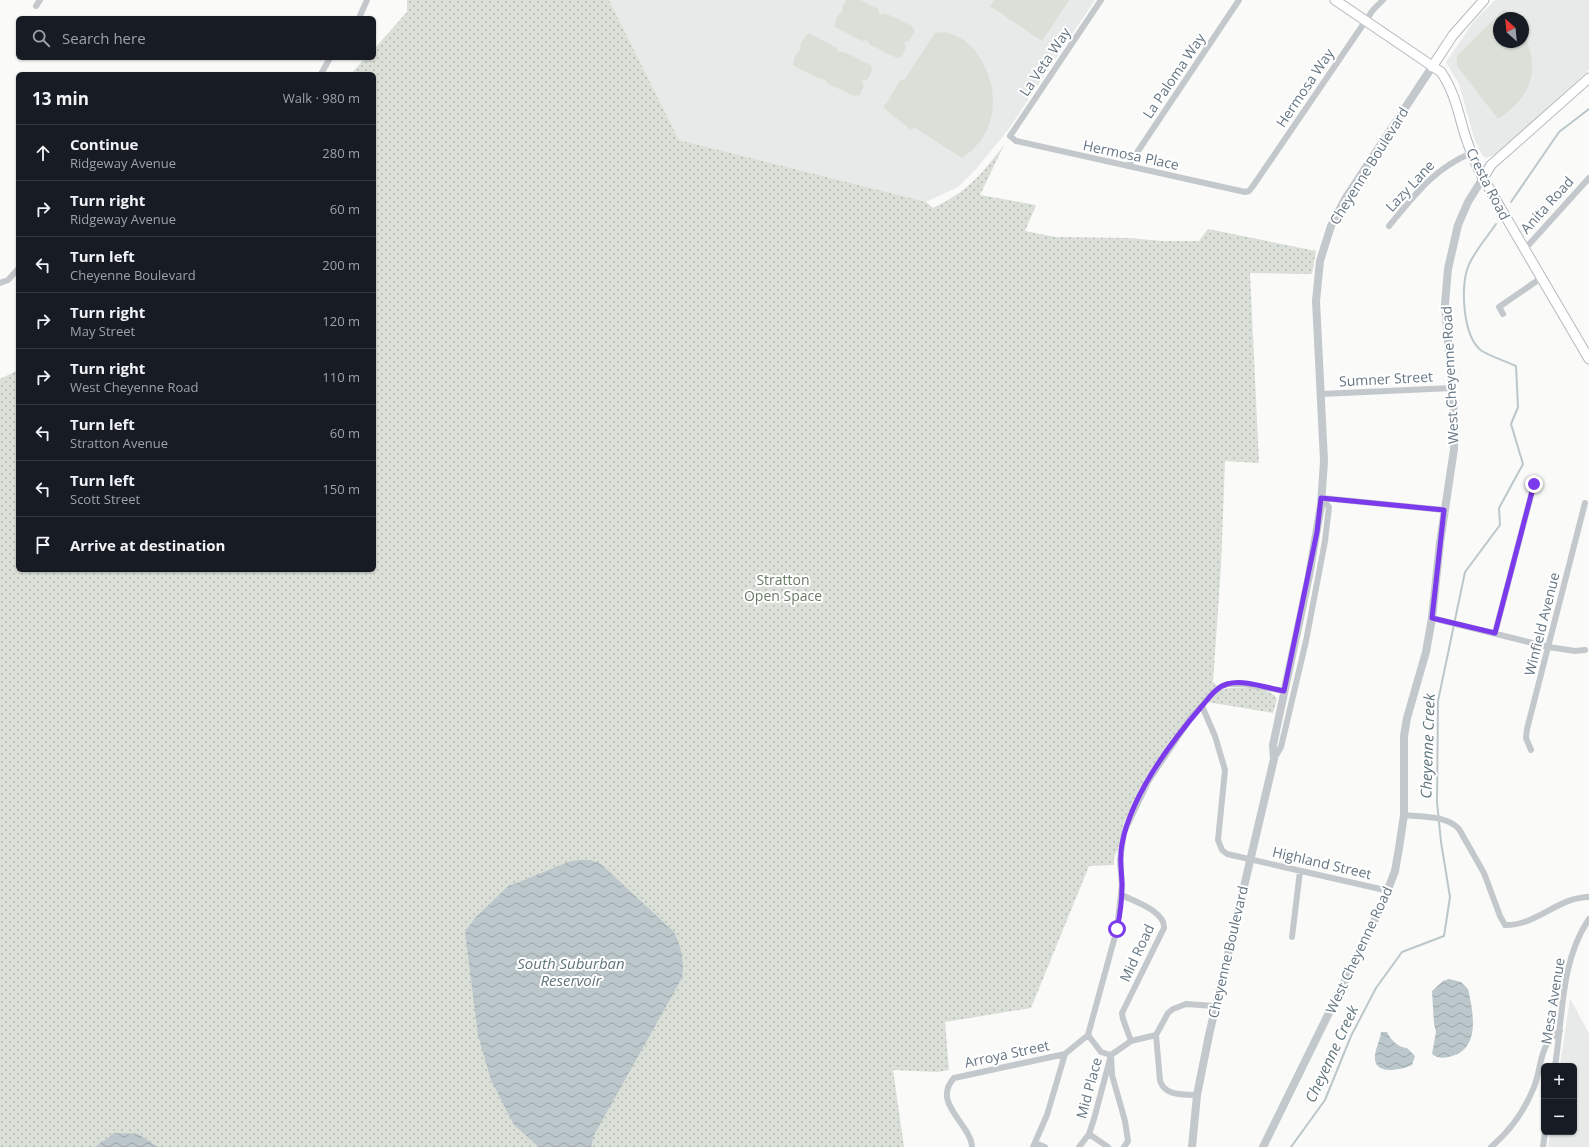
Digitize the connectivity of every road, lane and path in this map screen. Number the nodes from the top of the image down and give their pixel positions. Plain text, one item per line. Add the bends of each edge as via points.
1 (40, 0) edge
2 (367, 0) edge
3 (1101, 0) edge
4 (1240, 0) edge
5 (1335, 0) edge
6 (1383, 0) edge
7 (1484, 0) edge
8 (36, 6) dead end
9 (359, 16) edge
10 (1366, 20) junction
11 (329, 60) edge
12 (1432, 67) junction
13 (322, 72) edge
14 (1589, 78) edge
15 (1010, 136) joint
16 (1471, 152) junction
17 (1128, 166) junction
18 (1483, 178) junction
19 (1589, 179) edge
20 (1249, 191) joint
21 (1389, 226) dead end
22 (1524, 250) junction
23 (16, 271) edge
24 (1541, 278) junction
25 (0, 283) edge
26 (1503, 314) dead end
27 (1589, 359) edge
28 (1452, 388) junction
29 (1321, 394) junction
30 (1534, 484) dead end
31 (1321, 498) junction
32 (1585, 503) dead end
33 (1444, 510) junction
34 (1432, 618) junction
35 (1495, 633) junction
36 (1549, 647) junction
37 (1585, 650) dead end
38 (1284, 691) junction
39 (1202, 706) junction
40 (1531, 750) dead end
41 (1274, 759) junction
42 (1404, 816) junction
43 (1250, 858) junction
44 (1300, 871) junction
45 (1389, 890) junction
46 (1122, 895) junction
47 (1589, 897) edge
48 (1589, 919) edge
49 (1292, 937) dead end
50 (1215, 1006) junction
51 (1560, 1031) junction
52 (1088, 1035) junction
53 (1156, 1036) junction
54 (1131, 1041) junction
55 (1065, 1054) junction
56 (1111, 1055) junction
57 (1555, 1063) edge
58 (1197, 1095) junction
59 (1089, 1134) junction
60 (1545, 1135) edge
61 (1034, 1145) edge
62 (972, 1147) edge
63 (1045, 1147) edge
64 (1079, 1147) edge
65 (1108, 1147) edge
66 (1124, 1147) edge
67 (1192, 1147) edge
68 (1263, 1147) edge
69 (1491, 1147) edge
70 (1543, 1147) edge

1 - 8 street
2 - 9 street
3 - 15 street, La Veta Way
4 - 17 street, La Paloma Way
5 - 10 main road, Cresta Road
6 - 10 street, Hermosa Way
7 - 12 main road, Cheyenne Boulevard via 1453,35
10 - 12 main road, Cresta Road
10 - 20 street, Hermosa Way
11 - 13 street
12 - 16 main road, Cresta Road via 1440,72 1452,90
12 - 29 street, Cheyenne Boulevard via 1345,199 1326,239 1317,286
14 - 18 main road, West Cheyenne Road via 1491,165
15 - 17 street, Hermosa Place via 1016,141
16 - 18 main road, Cresta Road
16 - 21 street, Lazy Lane via 1438,171
17 - 20 street, Hermosa Place via 1241,192
18 - 22 main road, Cresta Road
18 - 28 street, West Cheyenne Road via 1460,220 1448,269 1445,304
19 - 22 street, Anita Road
22 - 24 main road, Cresta Road
23 - 25 street via 8,280
24 - 26 street via 1499,307
24 - 27 main road, Cresta Road
28 - 29 street, Sumner Street
28 - 33 street, West Cheyenne Road via 1454,449
29 - 31 street, Cheyenne Boulevard via 1324,461
30 - 35 street
31 - 33 street
31 - 38 street, Cheyenne Boulevard via 1315,546
31 - 41 street, Cheyenne Boulevard via 1329,507 1325,542 1306,641 1281,747
32 - 36 street, Winfield Avenue
33 - 34 street, West Cheyenne Road
34 - 35 street
34 - 42 street, West Cheyenne Road via 1426,652 1404,736
35 - 36 street
36 - 37 street
36 - 40 street, Winfield Avenue via 1527,729 1526,738
38 - 39 street via 1228,684 1217,690
38 - 41 street, Cheyenne Boulevard via 1273,745
39 - 43 street, Highland Street via 1215,736 1225,770 1219,846 1227,854
39 - 46 street via 1192,716 1156,768 1128,821 1120,860
41 - 43 street, Cheyenne Boulevard
42 - 45 street, West Cheyenne Road
42 - 47 street via 1443,820 1454,824 1484,873 1505,925 1517,924 1560,904
43 - 44 street, Highland Street
43 - 50 street, Cheyenne Boulevard
44 - 45 street, Highland Street
44 - 49 street
45 - 68 street, West Cheyenne Road
46 - 52 street via 1117,929
46 - 54 street, Mid Road via 1159,915 1164,924 1122,1014
48 - 51 street, Mesa Avenue via 1578,938 1571,958
50 - 53 street via 1186,1004 1173,1009
50 - 58 street, Cheyenne Boulevard
51 - 57 street, Mesa Avenue
51 - 69 street via 1552,1035 1545,1048 1534,1087 1520,1115
52 - 55 street
52 - 56 street, Mid Place via 1101,1052
53 - 54 street
53 - 58 street via 1162,1087 1170,1093
54 - 56 street
55 - 61 street via 1047,1115
55 - 62 street, Arroya Street via 954,1078 948,1089 949,1106 968,1134
56 - 59 street, Mid Place
56 - 66 street via 1112,1074 1128,1142
58 - 67 street, Cheyenne Boulevard
59 - 64 street
59 - 65 street
60 - 70 street
61 - 63 street

